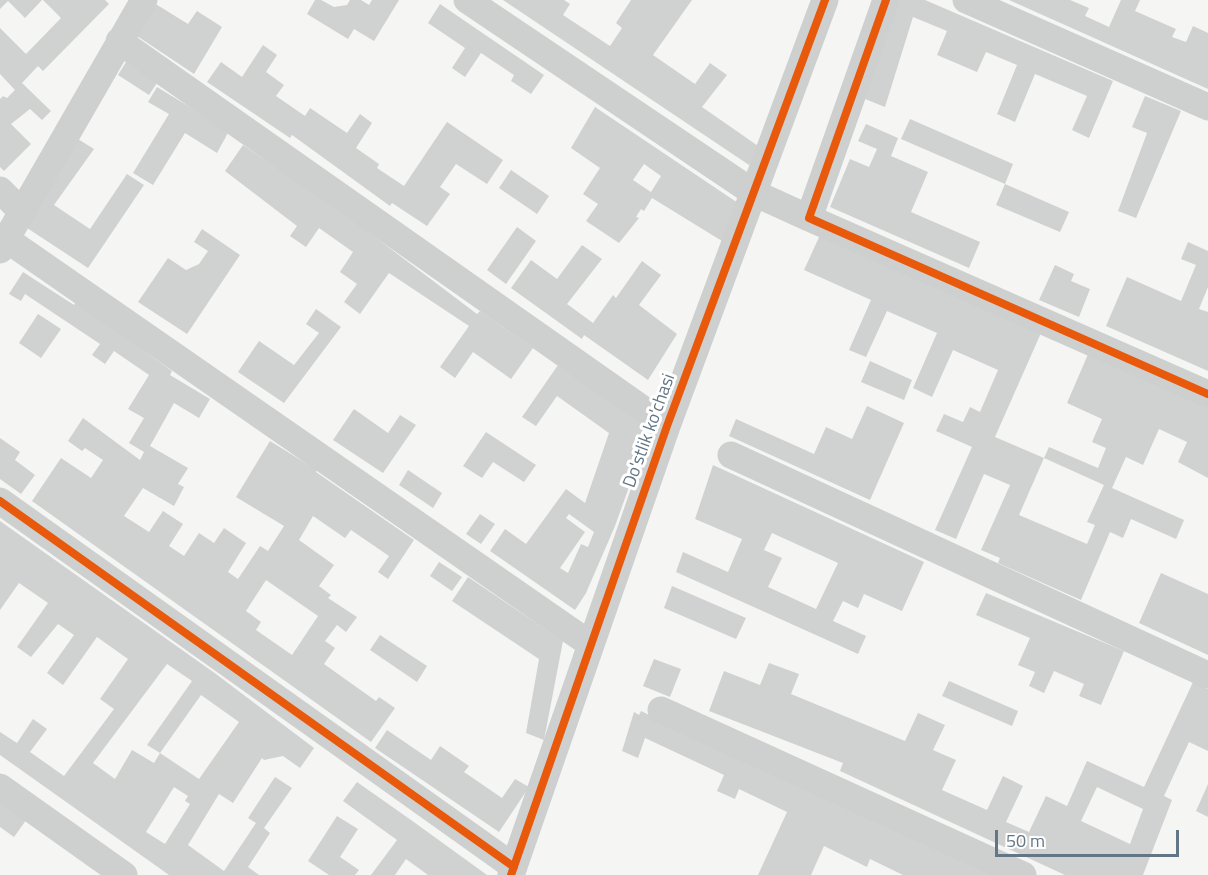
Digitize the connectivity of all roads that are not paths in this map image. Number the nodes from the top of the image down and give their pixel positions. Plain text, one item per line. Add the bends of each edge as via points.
1 (467, 0) edge
2 (825, 0) edge
3 (885, 0) edge
4 (966, 0) edge
5 (139, 3) edge
6 (119, 41) junction
7 (1208, 107) edge
8 (0, 190) edge
9 (754, 193) junction
10 (21, 211) junction
11 (809, 218) junction
12 (3, 244) edge
13 (1208, 394) edge
14 (667, 426) junction
15 (731, 455) dead end
16 (0, 501) edge
17 (590, 645) junction
18 (1208, 675) edge
19 (661, 710) dead end
20 (0, 787) edge
21 (512, 871) edge
22 (124, 875) edge
23 (1023, 875) edge

1 - 9 street
2 - 9 street, Do'stlik ko'chasi
3 - 11 street
4 - 7 street
5 - 6 street
6 - 10 street
6 - 14 street
8 - 10 street
9 - 11 street
9 - 14 street, Do'stlik ko'chasi
10 - 12 street
11 - 13 street
12 - 17 street
14 - 17 street, Do'stlik ko'chasi
15 - 18 street
16 - 21 street
17 - 21 street, Do'stlik ko'chasi
19 - 23 street
20 - 22 street

